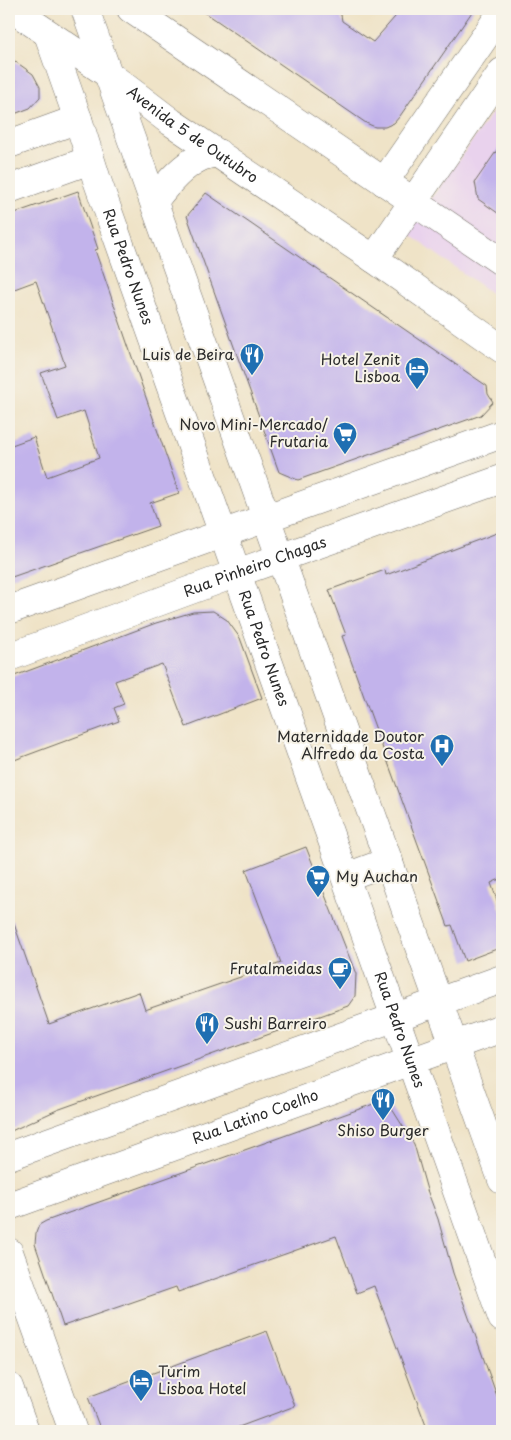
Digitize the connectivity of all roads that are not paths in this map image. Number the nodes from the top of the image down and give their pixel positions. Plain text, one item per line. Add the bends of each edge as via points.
1 (12, 9) edge
2 (85, 9) edge
3 (131, 9) edge
4 (502, 12) edge
5 (48, 34) junction
6 (502, 72) edge
7 (108, 74) junction
8 (78, 119) junction
9 (9, 144) edge
10 (218, 153) junction
11 (90, 160) junction
12 (384, 182) junction
13 (9, 188) edge
14 (154, 201) junction
15 (414, 201) junction
16 (374, 259) junction
17 (502, 262) edge
18 (502, 349) edge
19 (502, 434) edge
20 (502, 479) edge
21 (267, 518) junction
22 (223, 534) junction
23 (281, 558) junction
24 (237, 573) junction
25 (9, 610) edge
26 (9, 657) edge
27 (389, 861) junction
28 (346, 877) junction
29 (502, 979) edge
30 (439, 1001) junction
31 (396, 1017) junction
32 (502, 1028) edge
33 (454, 1045) junction
34 (411, 1061) junction
35 (9, 1156) edge
36 (502, 1180) edge
37 (9, 1206) edge
38 (9, 1252) edge
39 (502, 1318) edge
40 (9, 1387) edge
41 (24, 1431) edge
42 (72, 1431) edge

1 - 5 street, Avenida 5 de Outubro
2 - 7 street
3 - 12 street
4 - 12 street
5 - 7 street, Avenida 5 de Outubro
5 - 8 street, Rua Pedro Nunes
6 - 15 street
7 - 10 street, Avenida 5 de Outubro
7 - 14 street
8 - 9 street
8 - 11 street, Rua Pedro Nunes
10 - 14 street via 200,157 184,168 164,186
10 - 16 street, Avenida 5 de Outubro
11 - 13 street
11 - 22 street, Rua Pedro Nunes
12 - 15 street
14 - 21 street
15 - 16 street
15 - 17 street
16 - 18 street, Avenida 5 de Outubro
19 - 21 street
20 - 23 street, Rua Pinheiro Chagas
21 - 22 street
21 - 23 street
22 - 24 street, Rua Pedro Nunes
22 - 25 street
23 - 24 street, Rua Pinheiro Chagas
23 - 27 street
24 - 26 street, Rua Pinheiro Chagas
24 - 28 street, Rua Pedro Nunes
27 - 28 street
27 - 30 street
28 - 31 street, Rua Pedro Nunes
29 - 30 street
30 - 31 street
30 - 33 street
31 - 34 street, Rua Pedro Nunes
31 - 35 street
32 - 33 street, Rua Latino Coelho
33 - 34 street, Rua Latino Coelho
33 - 36 street
34 - 37 street, Rua Latino Coelho
34 - 39 street, Rua Pedro Nunes
38 - 42 street
40 - 41 street

